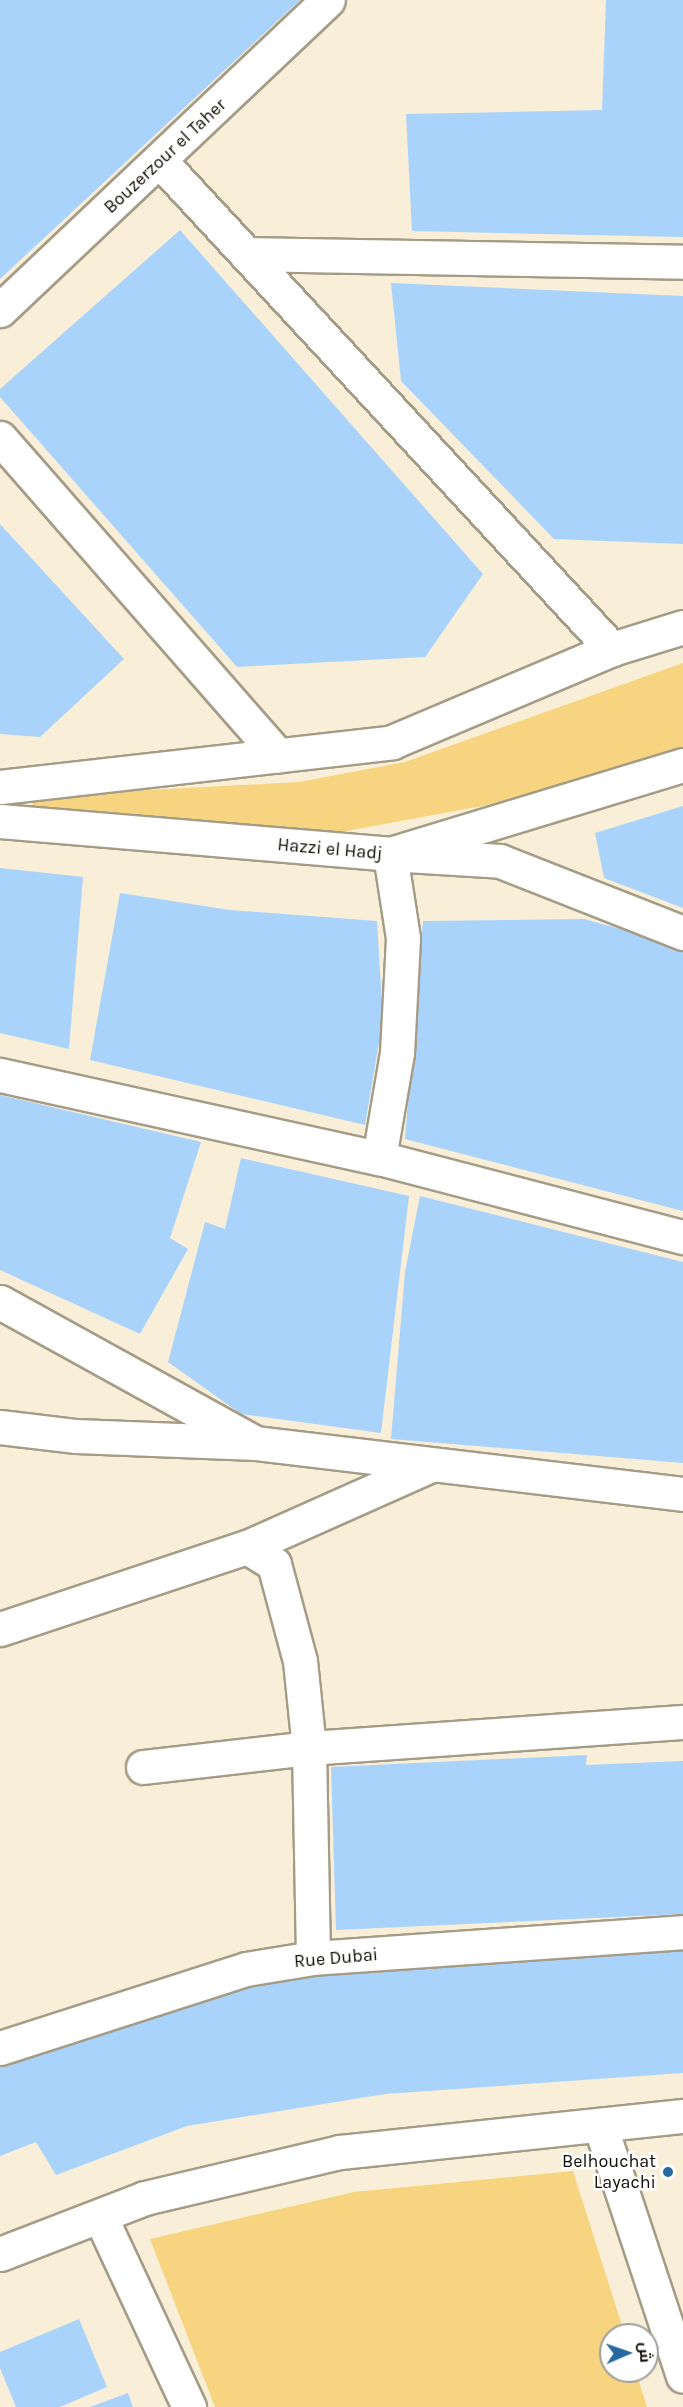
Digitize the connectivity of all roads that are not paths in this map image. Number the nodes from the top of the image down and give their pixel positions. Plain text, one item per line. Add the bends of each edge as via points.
1 (328, 0) edge
2 (161, 162) junction
3 (246, 254) junction
4 (683, 262) edge
5 (0, 310) edge
6 (0, 438) edge
7 (683, 627) edge
8 (612, 649) junction
9 (278, 755) junction
10 (683, 765) edge
11 (0, 787) edge
12 (0, 821) edge
13 (390, 854) junction
14 (683, 933) edge
15 (0, 1075) edge
16 (379, 1158) junction
17 (683, 1237) edge
18 (0, 1302) edge
19 (0, 1427) edge
20 (256, 1443) junction
21 (432, 1465) junction
22 (683, 1494) edge
23 (247, 1547) junction
24 (0, 1629) edge
25 (683, 1722) edge
26 (309, 1748) junction
27 (143, 1767) dead end
28 (683, 1932) edge
29 (313, 1958) junction
30 (0, 2048) edge
31 (683, 2116) edge
32 (600, 2125) junction
33 (100, 2216) junction
34 (0, 2254) edge
35 (683, 2376) edge
36 (189, 2407) edge

1 - 2 street, Bouzerzour el Taher
2 - 3 street
2 - 5 street, Bouzerzour el Taher
3 - 4 street
3 - 8 street
6 - 9 street
7 - 8 street
8 - 9 street via 392,742
9 - 11 street
10 - 13 street, Hazzi el Hadj
12 - 13 street, Hazzi el Hadj
13 - 14 street via 500,861
13 - 16 street via 403,938 397,1053
15 - 16 street
16 - 17 street
18 - 20 street
19 - 20 street via 76,1436
20 - 21 street
21 - 22 street
21 - 23 street
23 - 24 street
23 - 26 street via 274,1564 300,1661
25 - 26 street
26 - 27 street
26 - 29 street
28 - 29 street, Rue Dubai
29 - 30 street, Rue Dubai via 246,1969
31 - 32 street
32 - 33 street via 340,2152 145,2198
32 - 35 street
33 - 34 street
33 - 36 street

